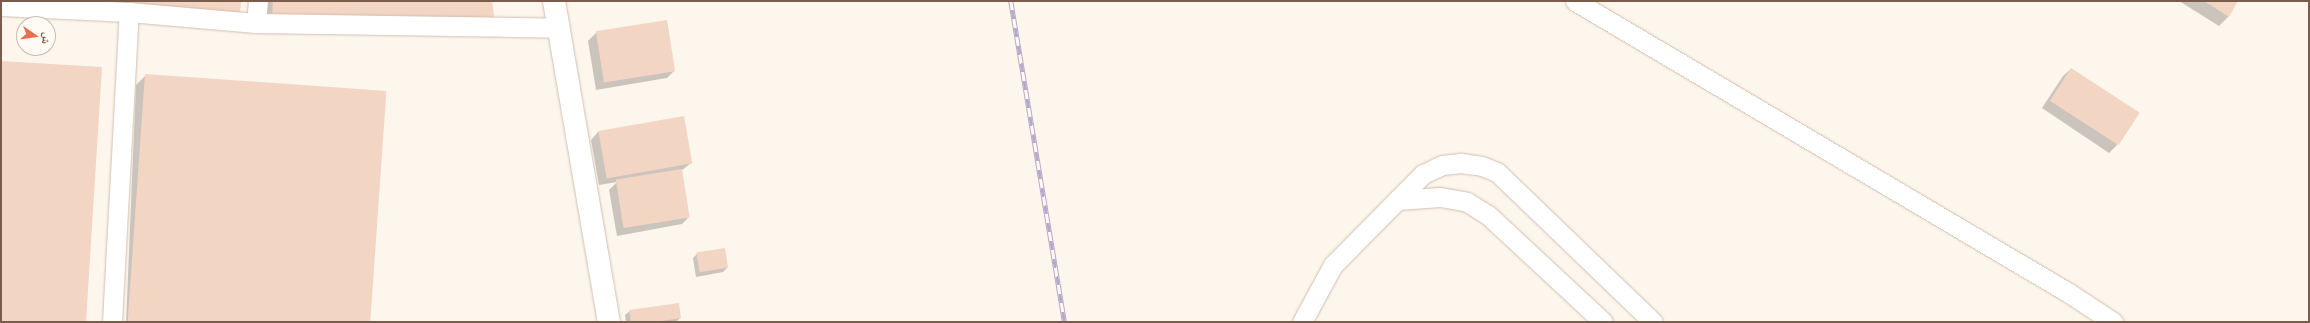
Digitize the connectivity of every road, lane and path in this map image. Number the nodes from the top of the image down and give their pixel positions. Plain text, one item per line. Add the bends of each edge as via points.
1 (258, 1) edge
2 (554, 1) edge
3 (1574, 1) edge
4 (12, 5) edge
5 (129, 12) junction
6 (256, 24) junction
7 (559, 28) junction
8 (1397, 200) junction
9 (112, 322) edge
10 (610, 322) edge
11 (1302, 322) edge
12 (1603, 322) edge
13 (1653, 322) edge
14 (2113, 322) edge

1 - 6 lane
2 - 7 street
3 - 14 lane via 2069,293
4 - 5 lane
5 - 6 lane
5 - 9 lane
6 - 7 lane
7 - 10 street
8 - 11 lane via 1333,265
8 - 12 lane via 1440,197 1467,202 1488,215
8 - 13 lane via 1423,174 1442,165 1461,163 1482,166 1497,172

